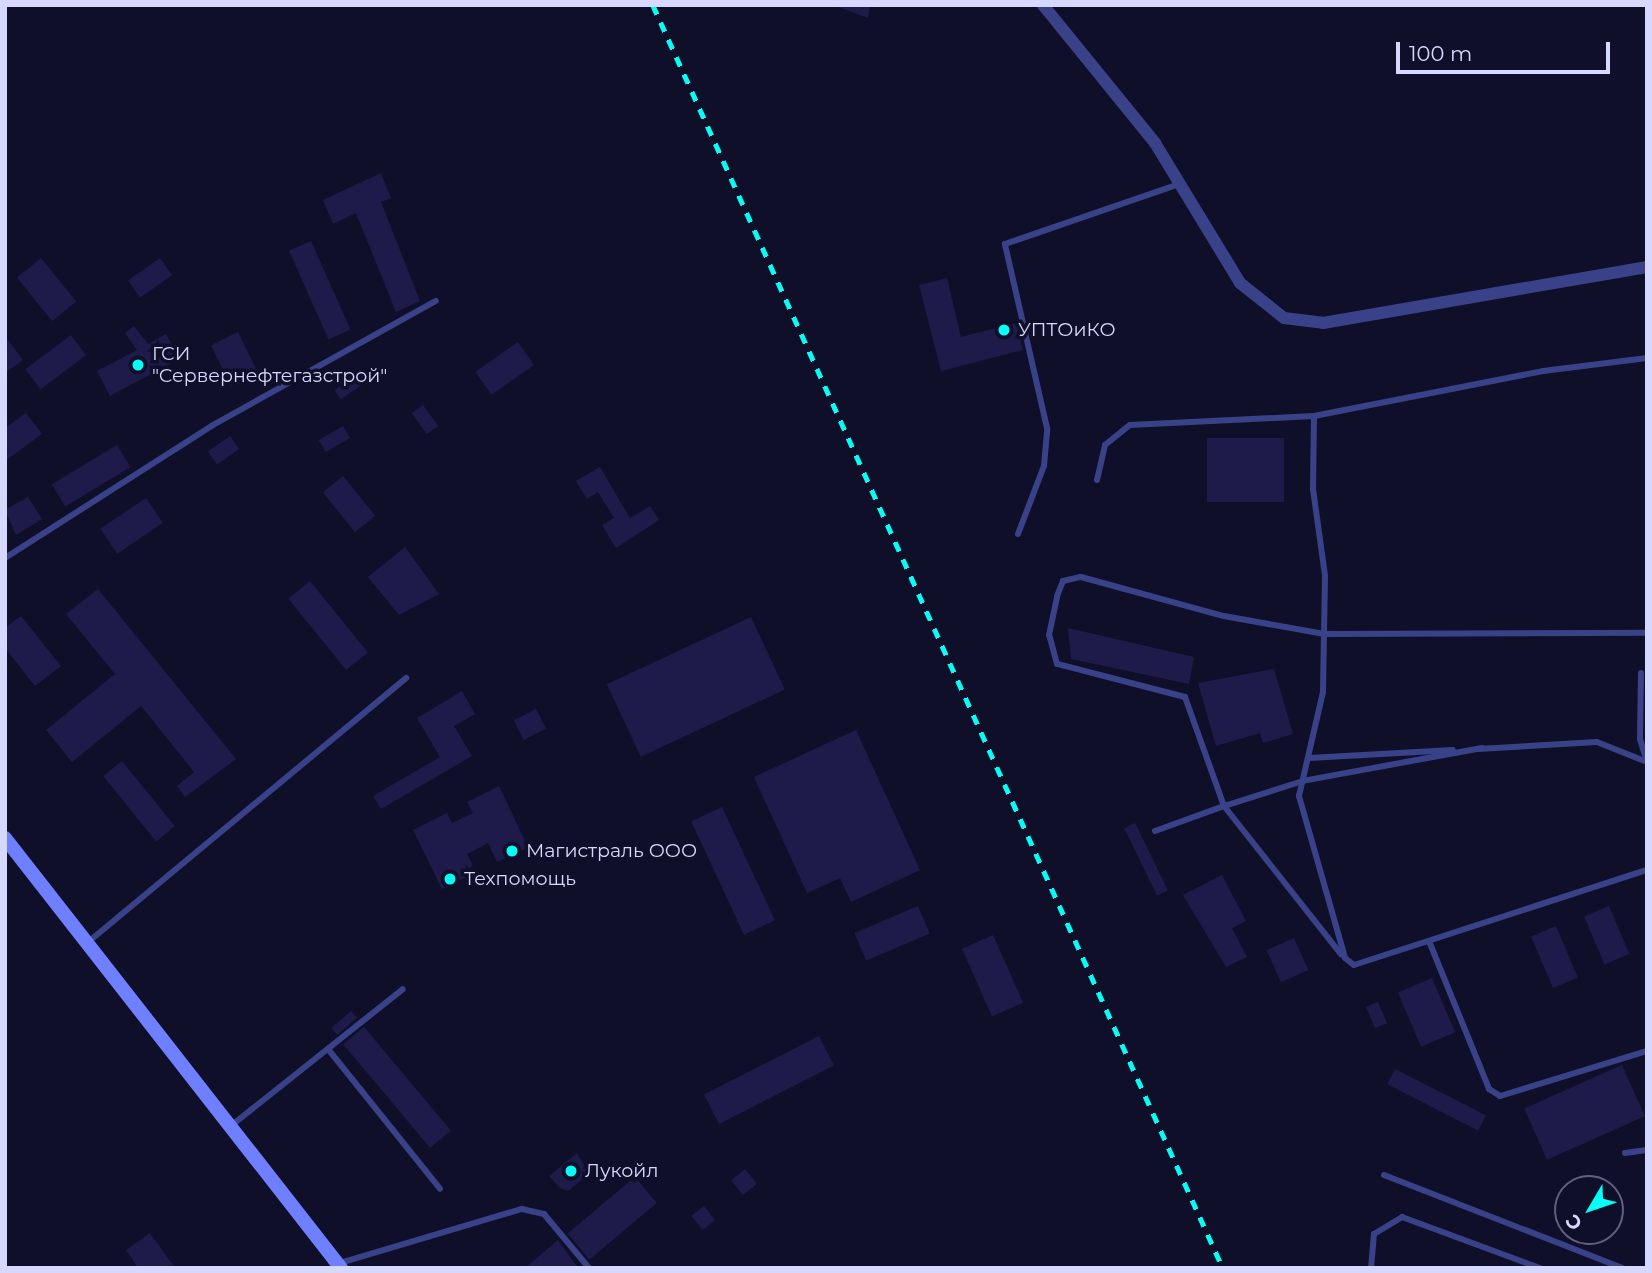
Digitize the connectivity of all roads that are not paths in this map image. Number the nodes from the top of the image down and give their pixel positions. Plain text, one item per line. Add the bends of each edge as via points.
1 (1043, 5) edge
2 (1181, 183) junction
3 (1647, 267) edge
4 (436, 301) dead end
5 (1647, 358) edge
6 (1314, 416) junction
7 (1097, 480) dead end
8 (1018, 534) dead end
9 (5, 558) edge
10 (1647, 633) edge
11 (1324, 634) junction
12 (1642, 673) dead end
13 (406, 678) dead end
14 (1482, 748) junction
15 (1309, 758) junction
16 (1647, 762) edge
17 (1303, 781) junction
18 (1224, 806) junction
19 (1155, 831) dead end
20 (5, 838) edge
21 (1647, 870) edge
22 (1429, 941) junction
23 (87, 943) junction
24 (1345, 958) junction
25 (403, 989) dead end
26 (328, 1049) junction
27 (1647, 1051) edge
28 (230, 1127) junction
29 (1647, 1150) edge
30 (1625, 1153) dead end
31 (1384, 1175) dead end
32 (440, 1189) dead end
33 (339, 1266) edge
34 (589, 1268) edge
35 (1371, 1268) edge
36 (1540, 1268) edge
37 (1622, 1268) edge

1 - 2 street via 1124,101
2 - 3 street via 1240,283 1266,310 1302,323
2 - 8 lane via 1005,244 1047,428 1044,466
4 - 9 lane via 213,425
5 - 6 lane via 1543,371
6 - 7 lane via 1130,425 1105,445
6 - 11 lane
10 - 11 lane
11 - 15 lane via 1322,713
11 - 18 lane via 1224,616 1081,577 1063,582 1049,635 1057,664 1185,696
12 - 16 lane via 1640,739
13 - 23 lane
14 - 15 lane
14 - 16 lane via 1597,742
14 - 17 lane
15 - 17 lane
17 - 18 lane
17 - 24 lane via 1300,808
18 - 19 lane
18 - 24 lane
20 - 23 street
21 - 22 lane
22 - 24 lane via 1354,965
22 - 27 lane via 1489,1089 1500,1096
23 - 28 street
25 - 26 lane
26 - 28 lane
26 - 32 lane
28 - 33 street
29 - 30 lane
31 - 37 lane
33 - 34 lane via 522,1209 544,1214
35 - 36 lane via 1374,1234 1402,1217

